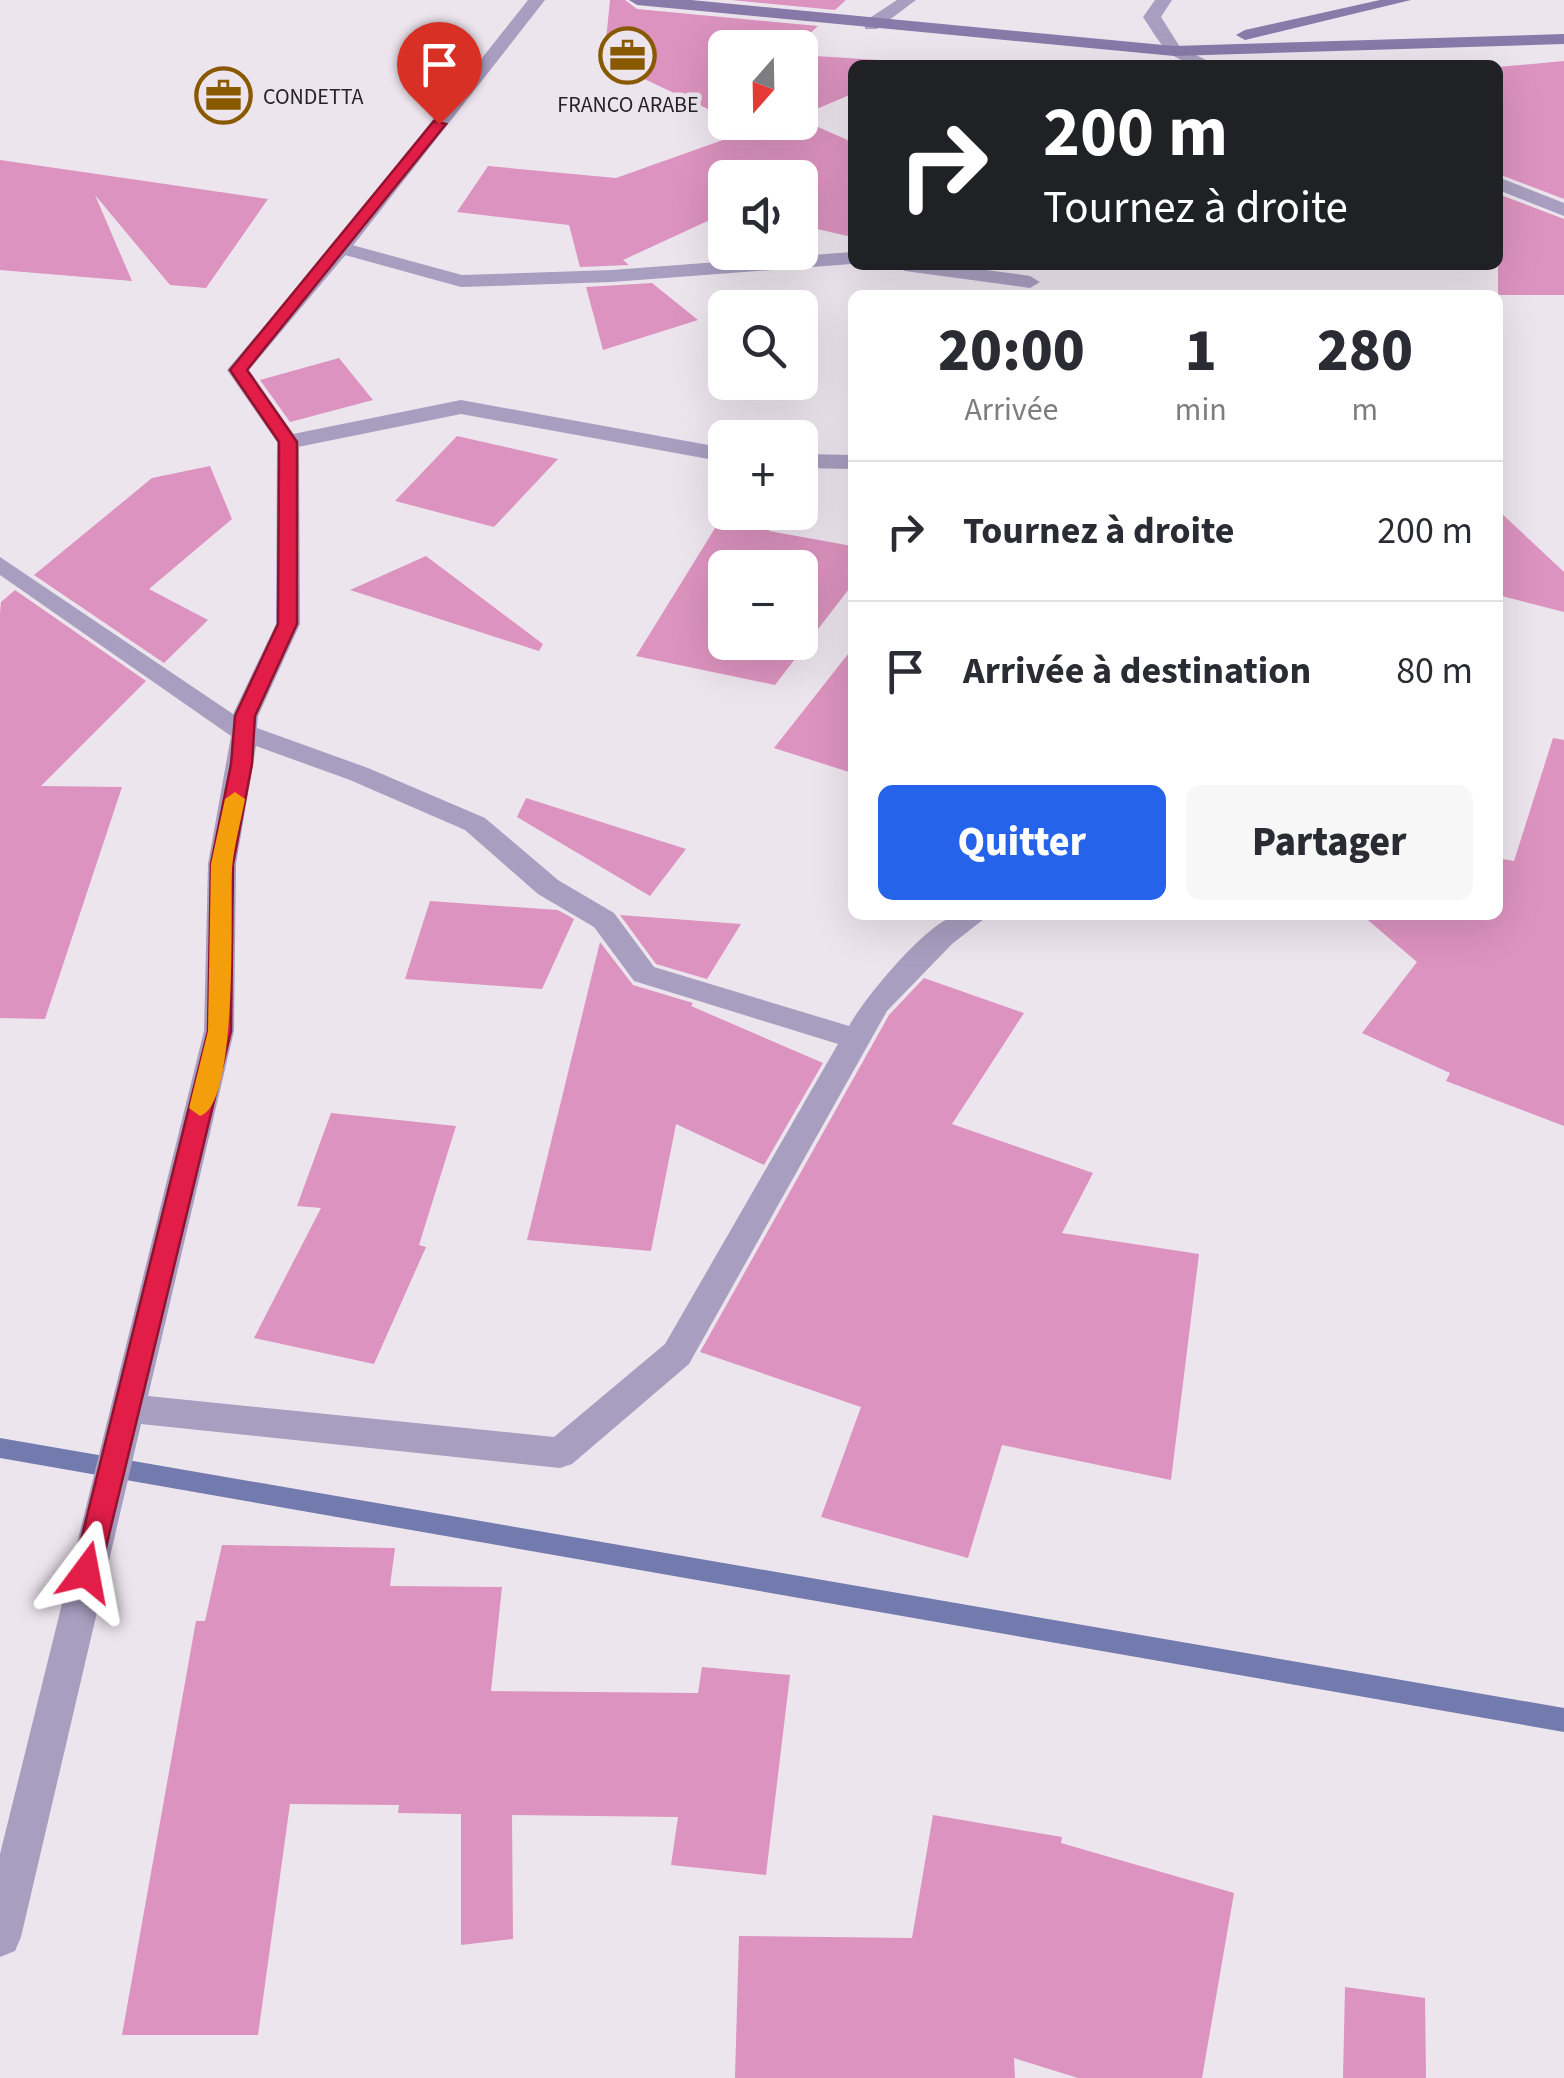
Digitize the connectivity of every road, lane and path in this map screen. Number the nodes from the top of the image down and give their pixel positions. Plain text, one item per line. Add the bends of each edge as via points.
1 (537, 0) edge
2 (637, 0) edge
3 (908, 0) edge
4 (1164, 0) edge
5 (1402, 0) edge
6 (871, 25) junction
7 (1564, 39) edge
8 (1174, 51) junction
9 (1196, 60) edge
10 (1503, 185) edge
11 (1564, 210) edge
12 (341, 248) junction
13 (848, 258) edge
14 (942, 270) edge
15 (1030, 282) dead end
16 (288, 442) junction
17 (708, 453) edge
18 (818, 462) edge
19 (848, 462) edge
20 (0, 564) edge
21 (244, 732) junction
22 (968, 920) edge
23 (856, 1039) junction
24 (127, 1408) junction
25 (0, 1937) edge

1 - 12 street
2 - 6 street
3 - 6 street
4 - 8 street via 1152,16
5 - 8 street
6 - 8 street
7 - 8 street
8 - 9 street
10 - 11 street
12 - 13 street via 461,281
12 - 16 street via 238,370
14 - 15 street
16 - 17 street via 461,408
16 - 21 street via 288,624 245,716
18 - 19 street
20 - 21 street
21 - 23 street via 475,824 548,887 604,920 644,974
21 - 24 street via 222,864 219,1031
22 - 23 street via 876,1004
23 - 24 street via 677,1354 560,1453
24 - 25 street

